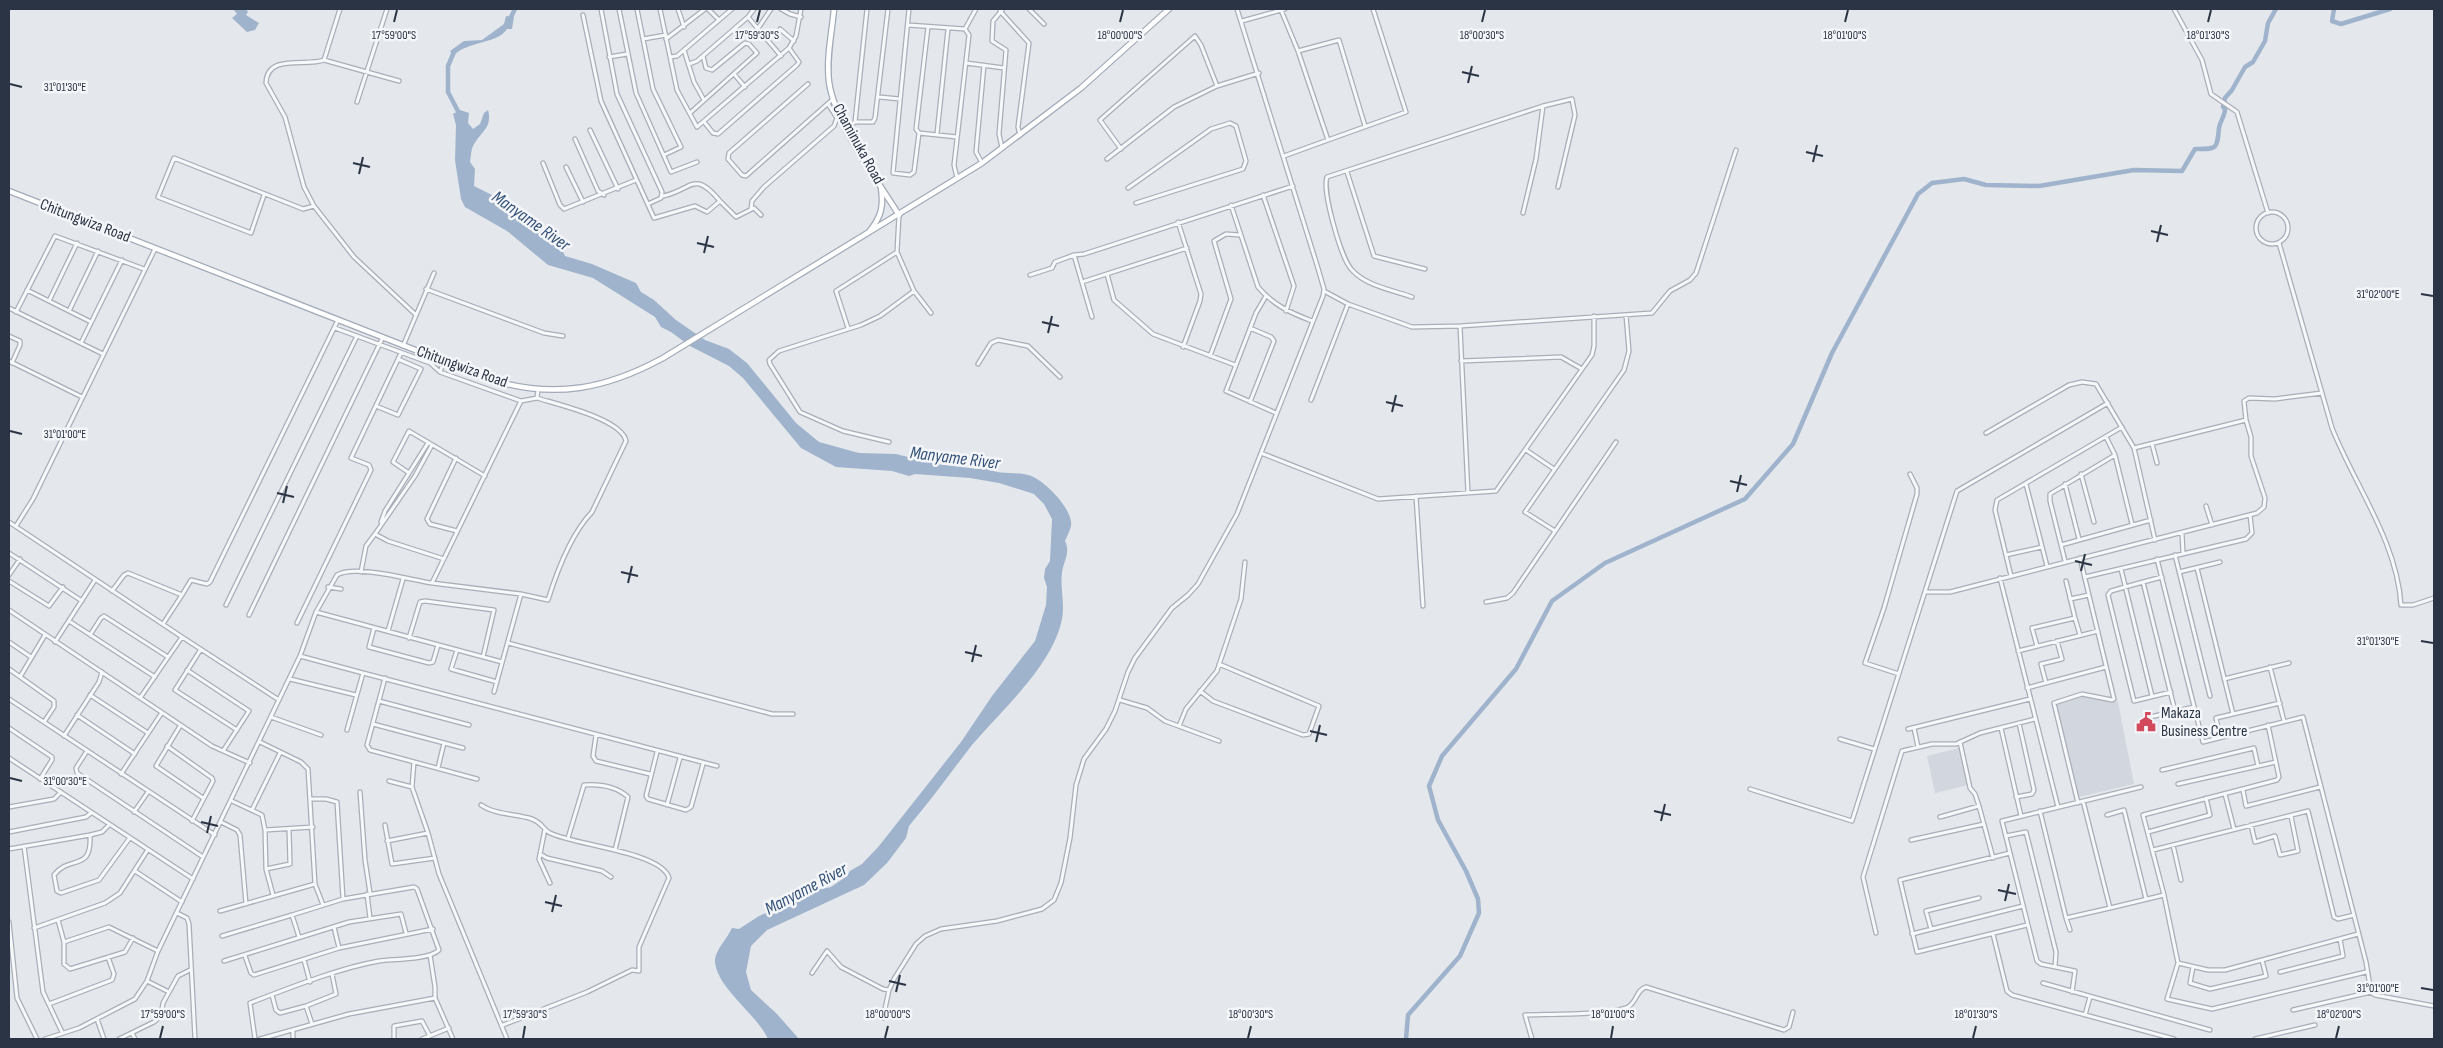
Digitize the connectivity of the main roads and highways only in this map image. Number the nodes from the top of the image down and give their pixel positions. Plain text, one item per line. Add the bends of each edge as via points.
1 (834, 9) edge
2 (1169, 9) edge
3 (880, 185) junction
4 (9, 191) edge
5 (899, 215) junction
6 (867, 235) junction

1 - 3 main road, Chaminuka Road via 829,70 833,99
2 - 5 main road, Chitungwiza Road via 1081,88 1020,136
3 - 5 main road, Chaminuka Road
3 - 6 main road via 882,209
4 - 6 main road, Chitungwiza Road via 403,346 510,385 538,390 582,388 612,381 646,367
5 - 6 main road, Chitungwiza Road

